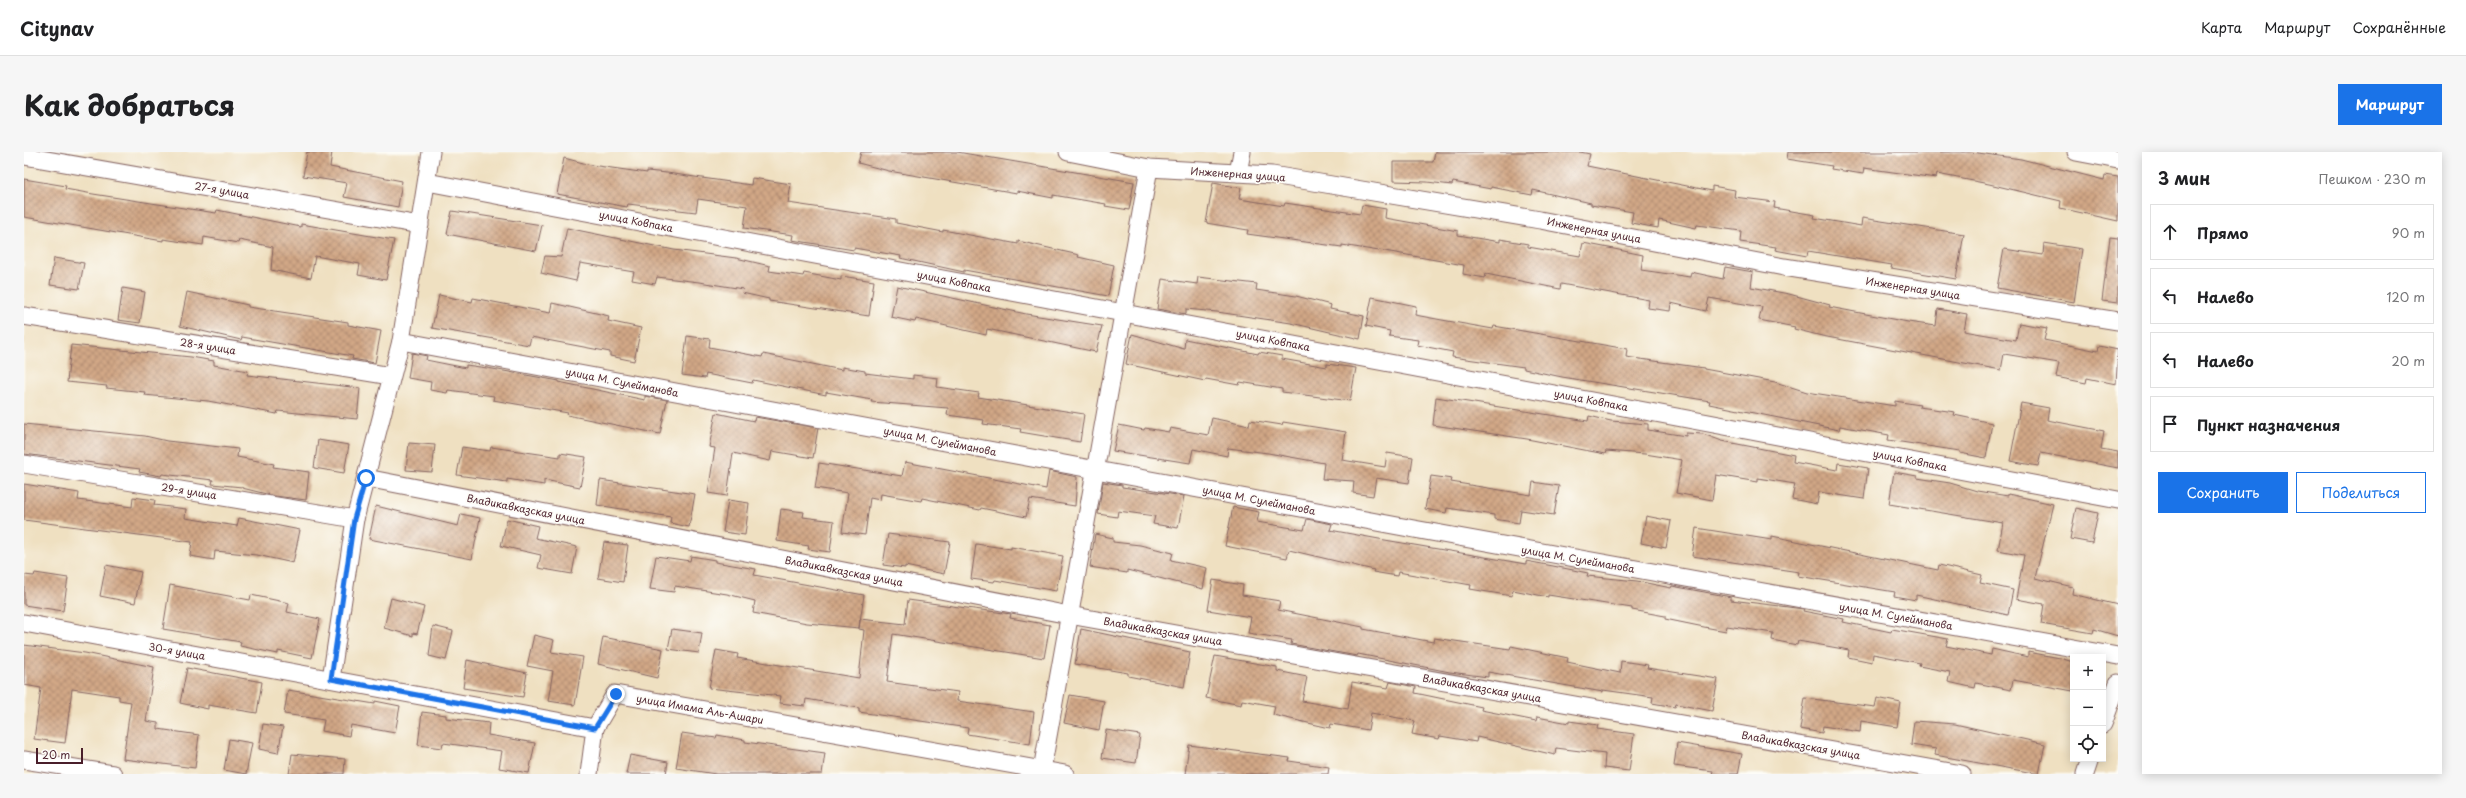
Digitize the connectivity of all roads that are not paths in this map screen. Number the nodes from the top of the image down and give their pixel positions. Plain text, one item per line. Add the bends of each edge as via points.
1 (431, 152) edge
2 (1068, 152) edge
3 (1242, 152) edge
4 (2076, 152) edge
5 (24, 156) edge
6 (2118, 160) edge
7 (1149, 168) junction
8 (1238, 173) junction
9 (427, 182) junction
10 (420, 224) junction
11 (1124, 312) junction
12 (24, 316) edge
13 (2118, 321) edge
14 (400, 341) junction
15 (391, 376) junction
16 (24, 464) edge
17 (1094, 469) junction
18 (366, 478) junction
19 (2118, 500) edge
20 (354, 519) junction
21 (1069, 615) junction
22 (24, 623) edge
23 (2118, 656) edge
24 (331, 679) junction
25 (2118, 683) edge
26 (2106, 716) edge
27 (595, 728) junction
28 (24, 760) edge
29 (2089, 762) edge
30 (1042, 770) junction
31 (113, 774) edge
32 (589, 774) edge
33 (1065, 774) edge
34 (1962, 774) edge
35 (2085, 774) edge

1 - 9 street
2 - 7 street, Инженерная улица
3 - 8 street
4 - 6 street
5 - 10 street, 27-я улица
7 - 8 street, Инженерная улица
7 - 11 street
8 - 13 street, Инженерная улица via 1272,175 1500,213 1784,267
9 - 10 street
9 - 11 street, улица Ковпака
10 - 14 street
11 - 17 street
11 - 19 street, улица Ковпака
12 - 15 street, 28-я улица
14 - 15 street
14 - 17 street, улица М. Сулейманова
15 - 18 street
16 - 20 street, 29-я улица
17 - 21 street
17 - 23 street, улица М. Сулейманова
18 - 20 street
18 - 21 street, Владикавказская улица
20 - 24 street
21 - 30 street
21 - 34 street, Владикавказская улица
22 - 24 street, 30-я улица
24 - 27 street
25 - 26 street
27 - 30 street, улица Имама Аль-Ашари via 616,694
27 - 32 street
28 - 31 street
29 - 35 street
30 - 33 street, улица Имама Аль-Ашари

